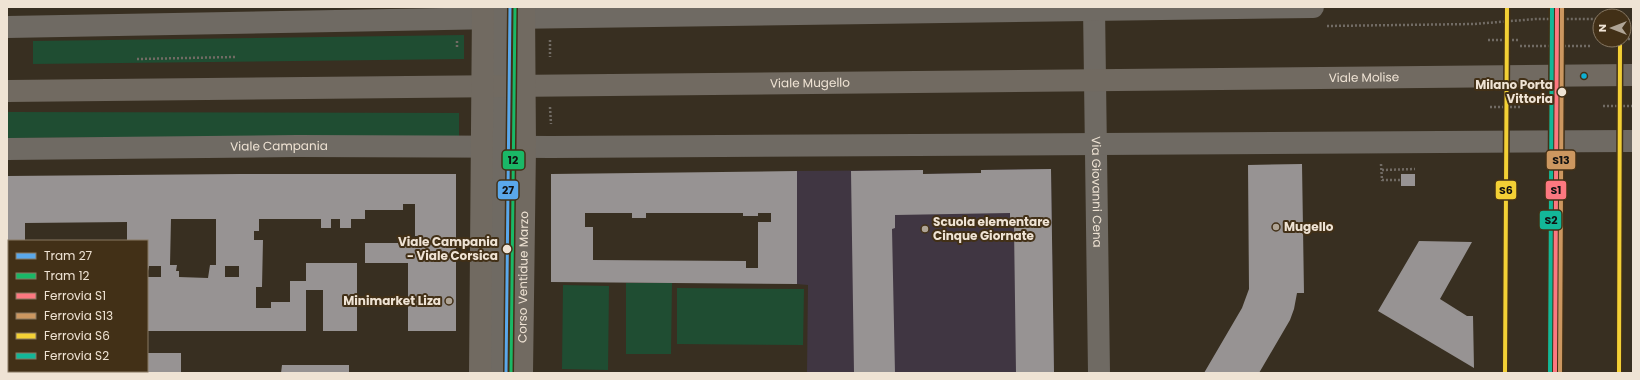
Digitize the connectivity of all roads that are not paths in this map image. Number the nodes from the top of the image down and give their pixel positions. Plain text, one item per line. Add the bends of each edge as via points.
1 (1313, 7) edge
2 (1094, 9) edge
3 (514, 12) edge
4 (482, 13) edge
5 (302, 14) edge
6 (7, 27) edge
7 (1633, 75) edge
8 (1095, 81) junction
9 (482, 86) junction
10 (514, 86) junction
11 (7, 91) edge
12 (1633, 141) edge
13 (1096, 144) junction
14 (492, 147) junction
15 (524, 147) junction
16 (7, 149) edge
17 (480, 373) edge
18 (500, 373) edge
19 (522, 373) edge
20 (1099, 373) edge

1 - 2 street
2 - 3 street
2 - 8 street, Via Giovanni Cena
3 - 4 street
3 - 10 main road, Corso Ventidue Marzo
4 - 5 street
4 - 9 main road, Corso Ventidue Marzo
5 - 6 street
7 - 8 main road, Viale Molise
8 - 10 main road, Viale Mugello
8 - 13 street, Via Giovanni Cena
9 - 10 main road
9 - 11 main road
9 - 14 main road, Corso Ventidue Marzo
10 - 14 street
10 - 15 main road, Corso Ventidue Marzo
12 - 13 street
13 - 15 street, Viale Campania via 551,138
13 - 20 street, Via Giovanni Cena
14 - 15 street, Viale Campania
14 - 16 street, Viale Campania
14 - 17 main road, Corso Ventidue Marzo
14 - 18 street, Corso Ventidue Marzo
15 - 19 main road, Corso Ventidue Marzo

